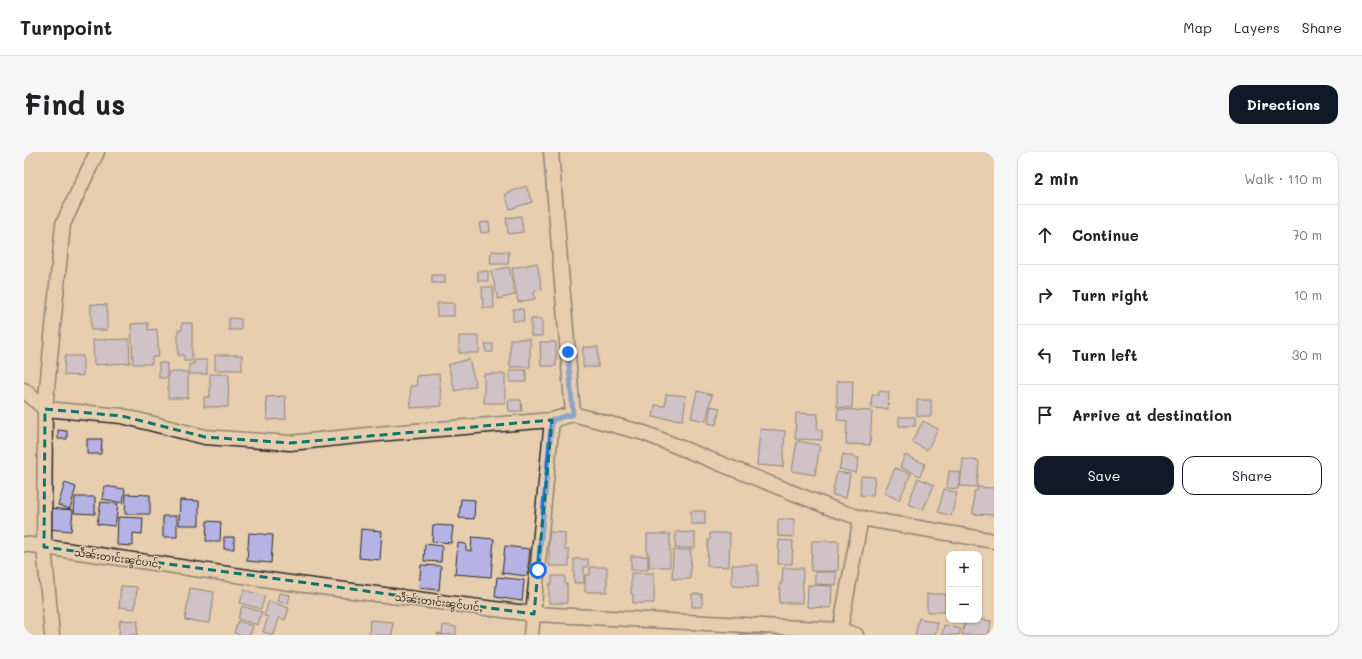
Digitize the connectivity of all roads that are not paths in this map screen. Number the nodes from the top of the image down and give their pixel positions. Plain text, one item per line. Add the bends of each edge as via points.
1 (97, 152) edge
2 (551, 152) edge
3 (24, 390) edge
4 (46, 409) junction
5 (573, 414) junction
6 (552, 420) junction
7 (861, 518) junction
8 (994, 541) edge
9 (24, 544) edge
10 (44, 547) junction
11 (534, 614) junction
12 (840, 630) junction
13 (52, 635) edge
14 (531, 635) edge
15 (856, 635) edge

1 - 4 street via 63,224
2 - 5 street
3 - 4 street
4 - 6 street via 122,416 205,437 290,443
4 - 10 street
5 - 6 street
5 - 7 street via 644,433
6 - 11 street
7 - 8 street
7 - 12 street
9 - 10 street, သဵၼ်းတၢင်းၼွင်ပၢင်ႇ
10 - 11 street, သဵၼ်းတၢင်းၼွင်ပၢင်ႇ via 290,583
10 - 13 street
11 - 12 street, သဵၼ်းတၢင်းၼွင်ပၢင်ႇ
11 - 14 street
12 - 15 street, သဵၼ်းတၢင်းၼွင်ပၢင်ႇ

